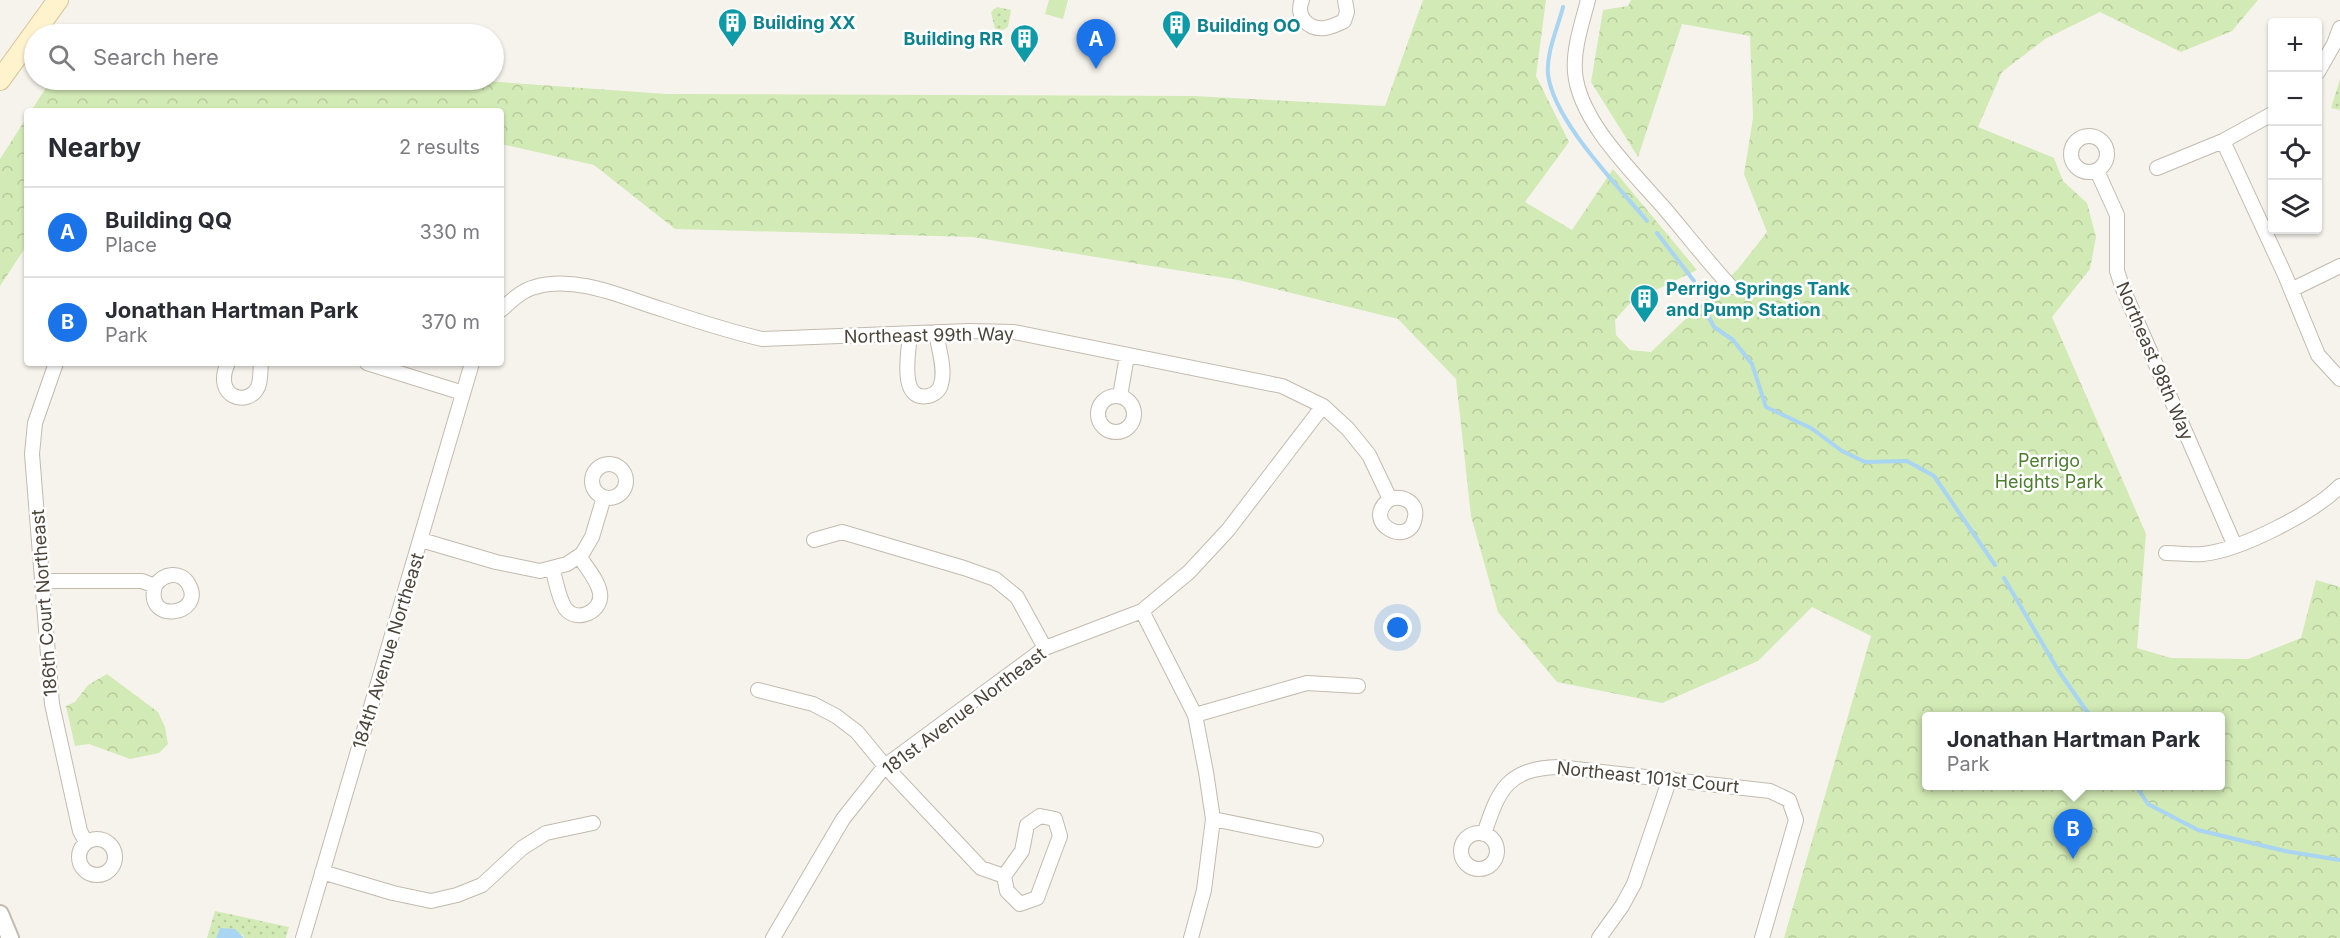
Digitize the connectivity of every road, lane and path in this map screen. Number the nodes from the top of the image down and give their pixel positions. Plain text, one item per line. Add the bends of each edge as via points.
1 (58, 0) edge
2 (1302, 0) edge
3 (1345, 0) edge
4 (1588, 0) edge
5 (41, 24) edge
6 (2340, 28) edge
7 (24, 47) edge
8 (2322, 65) edge
9 (0, 80) edge
10 (2268, 116) edge
11 (2223, 141) junction
12 (2157, 168) dead end
13 (2097, 171) dead end
14 (2340, 266) edge
15 (1731, 287) dead end
16 (2291, 290) junction
17 (504, 307) edge
18 (936, 332) junction
19 (910, 334) junction
20 (1127, 356) junction
21 (55, 366) edge
22 (227, 366) edge
23 (260, 366) edge
24 (377, 366) edge
25 (471, 366) edge
26 (2340, 379) edge
27 (463, 393) junction
28 (1120, 396) dead end
29 (1323, 406) junction
30 (2340, 486) edge
31 (604, 497) dead end
32 (1390, 499) dead end
33 (421, 540) junction
34 (814, 540) dead end
35 (2235, 546) junction
36 (2166, 553) dead end
37 (579, 556) junction
38 (552, 568) junction
39 (44, 581) junction
40 (155, 586) dead end
41 (1142, 611) junction
42 (1045, 648) junction
43 (1358, 686) dead end
44 (758, 690) dead end
45 (1195, 715) junction
46 (885, 766) junction
47 (1670, 778) junction
48 (1213, 819) junction
49 (593, 823) dead end
50 (1484, 834) dead end
51 (1316, 840) dead end
52 (86, 842) dead end
53 (322, 872) junction
54 (1004, 876) junction
55 (0, 914) edge
56 (10, 938) edge
57 (303, 938) edge
58 (773, 938) edge
59 (1191, 938) edge
60 (1599, 938) edge
61 (1761, 938) edge

1 - 5 main road
2 - 3 street via 1301,18 1312,27 1324,28 1344,21
4 - 15 street via 1576,49 1575,72 1592,120
6 - 8 street
7 - 9 main road
10 - 11 street
11 - 12 street
11 - 16 street
13 - 35 street, Northeast 98th Way via 2117,215 2117,271 2122,289
14 - 16 street
16 - 26 street via 2318,355
17 - 19 street, Northeast 99th Way via 533,287 575,285 762,339
18 - 19 street, Northeast 99th Way
18 - 19 street via 942,383 936,393 925,396 914,393 908,384
18 - 20 street, Northeast 99th Way via 1014,332
20 - 28 street
20 - 29 street, Northeast 99th Way via 1282,386
21 - 39 street, 186th Court Northeast via 35,423 32,454
22 - 23 street via 225,387 231,395 242,398 256,390
24 - 27 street
25 - 27 street, 184th Avenue Northeast
27 - 33 street, 184th Avenue Northeast
29 - 32 street, Northeast 99th Way via 1369,455
29 - 41 street, 181st Avenue Northeast via 1228,530 1189,572
30 - 35 street via 2302,513
31 - 37 street via 592,537
33 - 38 street via 496,562 540,571
33 - 53 street, 184th Avenue Northeast
34 - 42 street via 842,532 995,579 1017,597
35 - 36 street via 2203,554
37 - 38 street
37 - 38 street via 600,589 598,605 591,613 574,614 564,607
39 - 40 street via 142,581
39 - 52 street, 186th Court Northeast via 52,704 80,831
41 - 42 street, 181st Avenue Northeast
41 - 45 street
42 - 46 street, 181st Avenue Northeast
43 - 45 street via 1307,683
44 - 46 street via 813,704 836,716 857,732
45 - 48 street
46 - 54 street via 981,868
46 - 58 street, 181st Avenue Northeast via 843,819
47 - 50 street, Northeast 101st Court via 1538,768 1505,785
47 - 60 street via 1634,884
47 - 61 street, Northeast 101st Court via 1770,791 1789,800 1796,820
48 - 51 street
48 - 59 street via 1204,890
49 - 53 street via 546,833 522,848 482,885 457,896 430,901
53 - 57 street, 184th Avenue Northeast
54 - 54 street via 1022,851 1027,825 1040,816 1055,819 1060,836 1038,898 1020,904 1007,891
55 - 56 street

